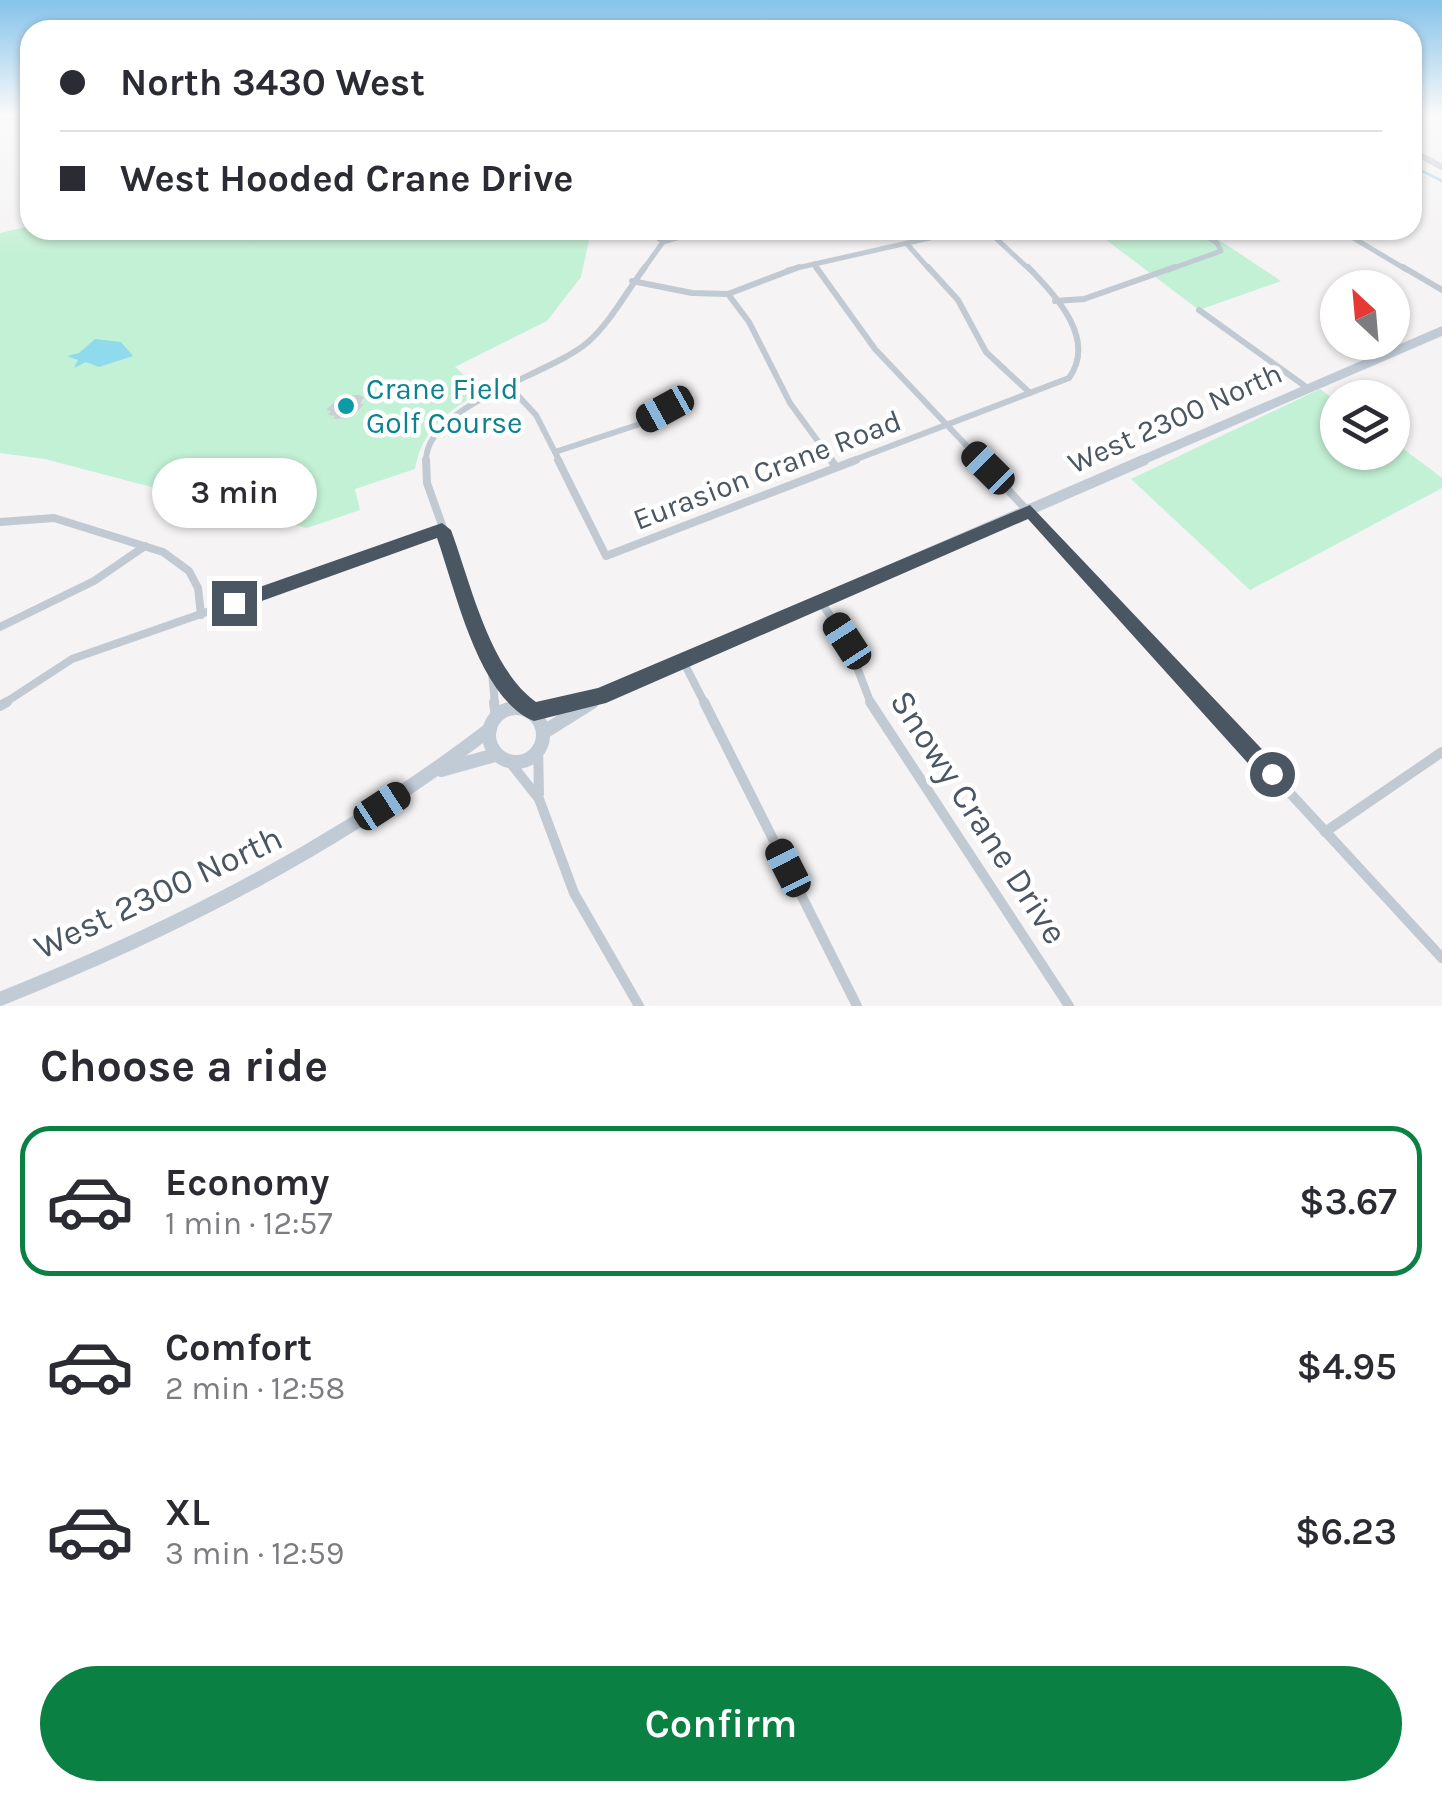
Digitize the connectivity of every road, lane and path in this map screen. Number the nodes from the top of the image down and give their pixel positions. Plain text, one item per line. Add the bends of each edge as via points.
1 (660, 240) edge
2 (670, 240) edge
3 (924, 240) edge
4 (999, 240) edge
5 (1211, 240) edge
6 (1357, 240) edge
7 (663, 242) junction
8 (908, 244) junction
9 (814, 264) junction
10 (632, 281) junction
11 (1442, 290) edge
12 (728, 294) junction
13 (1055, 301) junction
14 (1199, 310) dead end
15 (1442, 332) edge
16 (508, 384) junction
17 (1309, 389) junction
18 (1030, 393) junction
19 (665, 409) dead end
20 (945, 426) junction
21 (554, 452) junction
22 (836, 468) junction
23 (1030, 511) junction
24 (0, 522) edge
25 (442, 530) junction
26 (145, 546) junction
27 (822, 602) junction
28 (202, 615) junction
29 (0, 626) edge
30 (683, 661) junction
31 (491, 662) junction
32 (599, 696) junction
33 (0, 706) edge
34 (530, 710) junction
35 (493, 724) junction
36 (544, 732) junction
37 (538, 747) junction
38 (1442, 752) edge
39 (502, 758) junction
40 (440, 770) junction
41 (539, 799) junction
42 (1325, 832) junction
43 (1442, 958) edge
44 (0, 999) edge
45 (640, 1006) edge
46 (857, 1006) edge
47 (1069, 1006) edge

1 - 7 street
2 - 7 street
3 - 8 street
4 - 13 street via 1034,269
5 - 13 street via 1221,251 1084,299
6 - 11 street
7 - 10 street
8 - 9 street
8 - 18 street via 958,300 986,352
9 - 12 street
9 - 20 street via 875,349
10 - 12 street
10 - 16 street via 591,340
12 - 22 street
13 - 18 street, Eurasion Crane Road via 1084,360 1070,378
14 - 17 street
15 - 17 street, West 2300 North
16 - 21 street via 536,415
16 - 25 street via 446,422 426,452 427,484
17 - 23 street, West 2300 North
18 - 20 street, Eurasion Crane Road
19 - 21 street
20 - 22 street, Eurasion Crane Road
20 - 23 street
21 - 22 street, Eurasion Crane Road via 606,556
23 - 27 street, West 2300 North
23 - 42 street
24 - 26 street via 54,518
25 - 28 street
25 - 31 street
26 - 28 street via 189,572
26 - 29 street via 94,581
27 - 30 street, West 2300 North
27 - 47 street, Snowy Crane Drive via 847,641 870,703
28 - 33 street via 72,659
30 - 32 street, West 2300 North
30 - 46 street
31 - 34 street via 512,696
31 - 35 street
32 - 34 street
32 - 36 street
34 - 35 street via 510,710
34 - 36 street
35 - 39 street via 488,744
35 - 40 street
36 - 37 street
37 - 39 street via 525,758
37 - 41 street
38 - 42 street
39 - 40 street
39 - 41 street
40 - 44 street, West 2300 North via 230,899
41 - 45 street via 574,894
42 - 43 street

